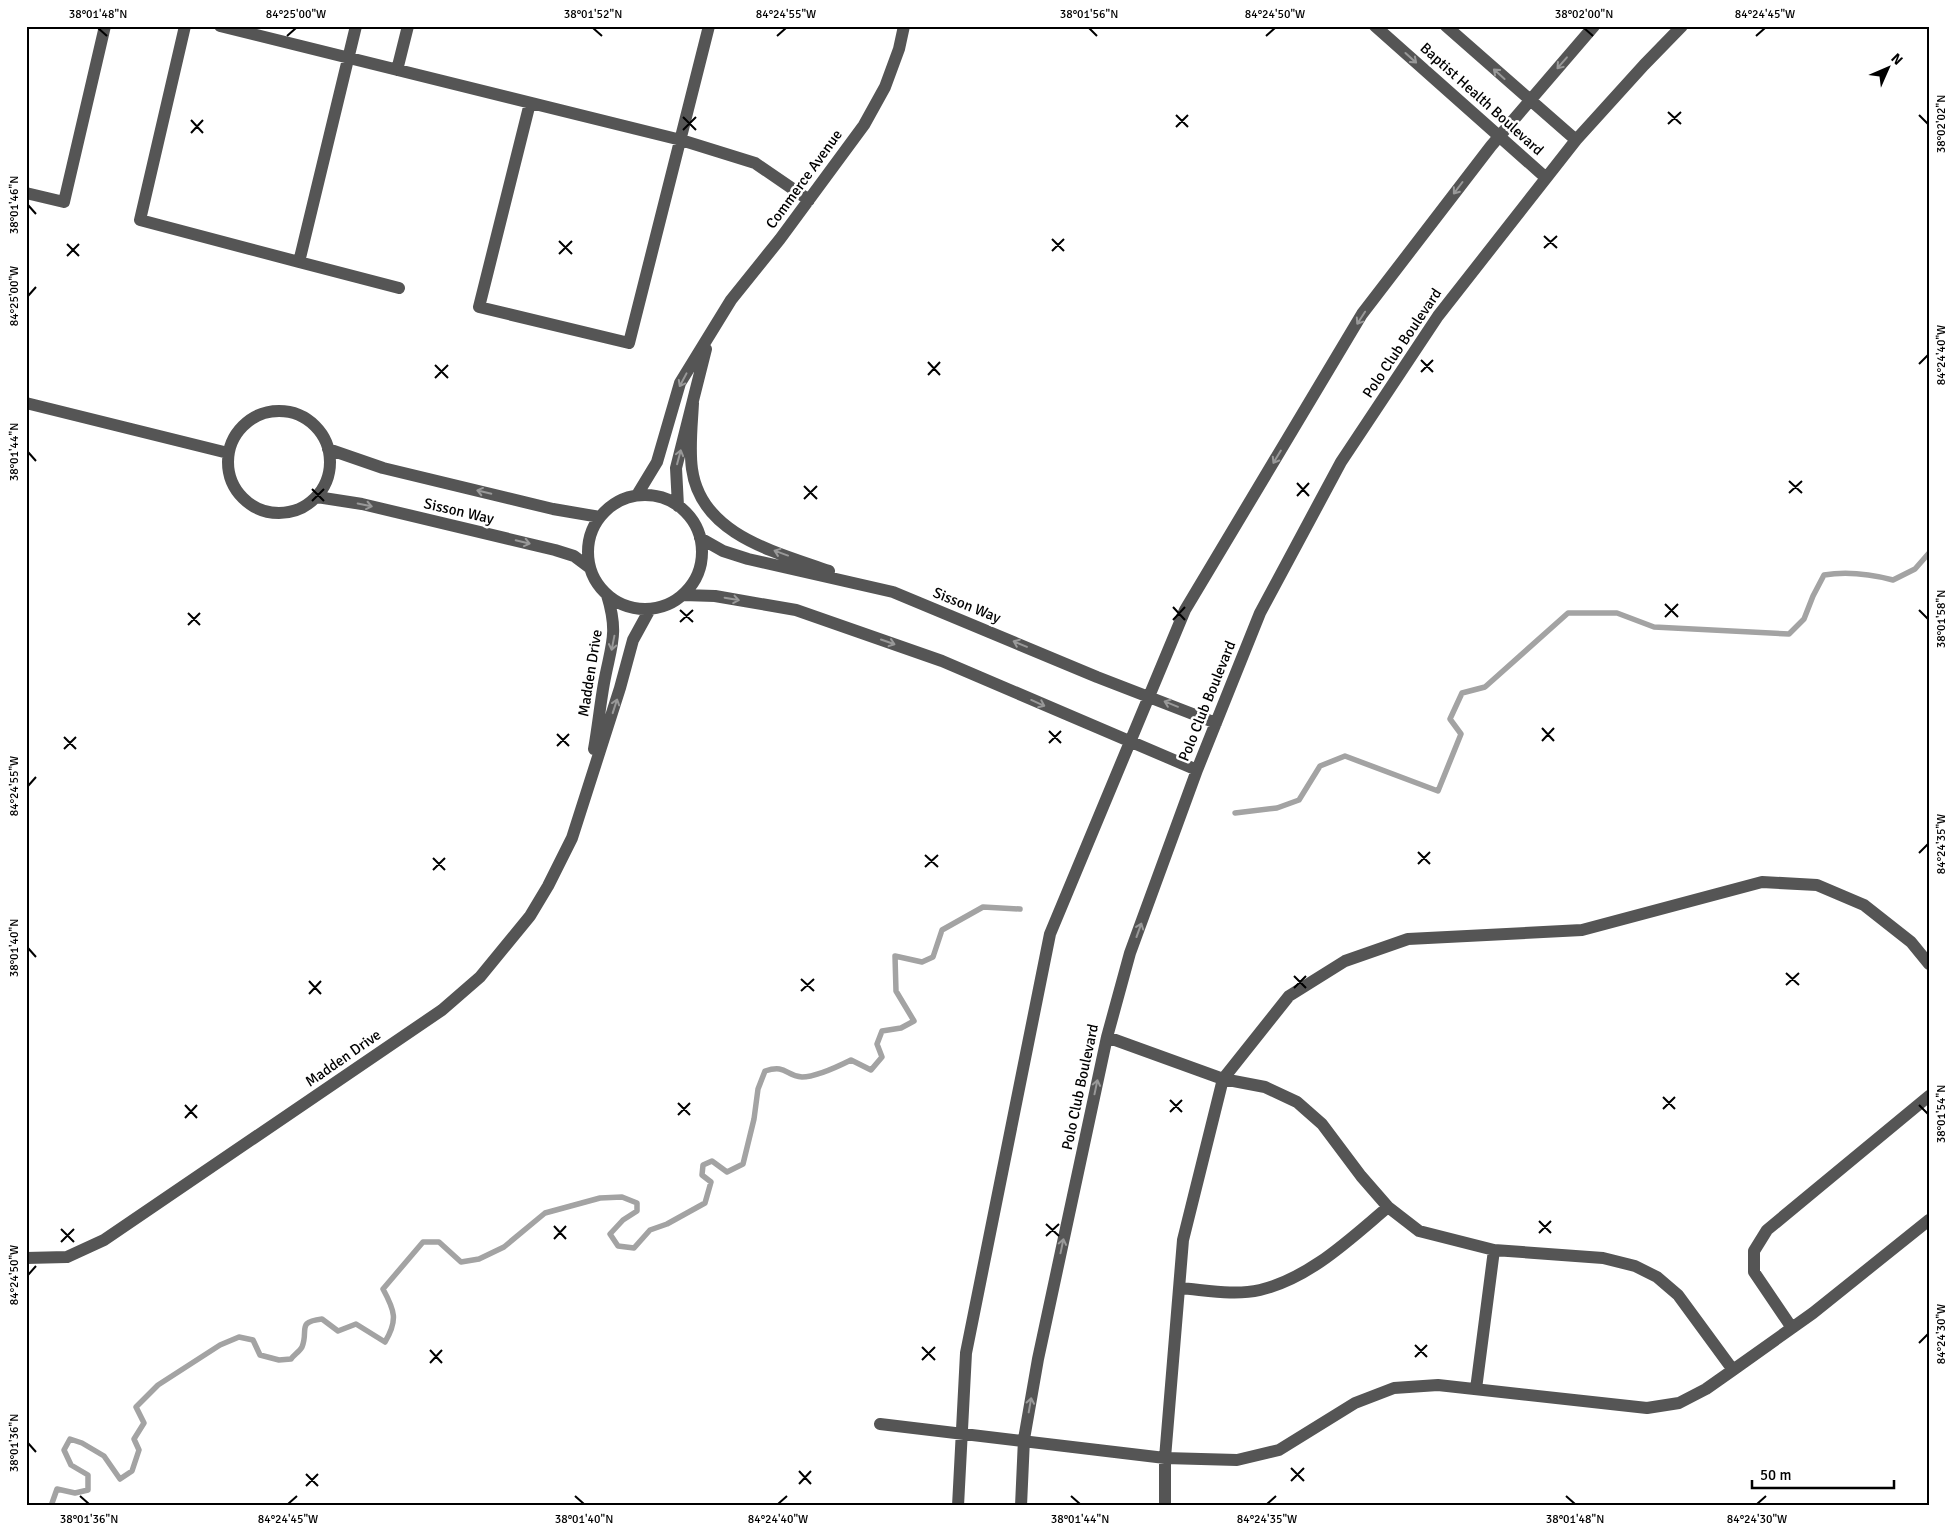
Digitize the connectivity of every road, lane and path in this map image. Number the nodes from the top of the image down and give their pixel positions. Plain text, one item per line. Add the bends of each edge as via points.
1 (105, 26) edge
2 (185, 26) edge
3 (220, 26) edge
4 (356, 26) edge
5 (408, 26) edge
6 (709, 26) edge
7 (904, 26) edge
8 (1374, 26) edge
9 (1446, 26) edge
10 (1594, 26) edge
11 (1682, 26) edge
12 (348, 58) junction
13 (397, 70) junction
14 (1530, 101) junction
15 (530, 103) junction
16 (1499, 136) junction
17 (681, 140) junction
18 (1576, 140) junction
19 (1546, 176) junction
20 (26, 193) edge
21 (809, 200) junction
22 (299, 262) junction
23 (399, 288) dead end
24 (709, 339) junction
25 (26, 403) edge
26 (693, 403) junction
27 (328, 449) junction
28 (228, 453) junction
29 (638, 495) junction
30 (316, 497) junction
31 (678, 506) junction
32 (600, 517) junction
33 (700, 538) junction
34 (590, 568) junction
35 (893, 592) junction
36 (608, 595) junction
37 (683, 595) junction
38 (650, 609) junction
39 (1150, 696) junction
40 (1216, 723) junction
41 (1130, 742) junction
42 (1197, 770) junction
43 (589, 786) junction
44 (1929, 964) edge
45 (1107, 1037) junction
46 (1223, 1079) junction
47 (1929, 1096) edge
48 (1388, 1207) junction
49 (1929, 1220) edge
50 (1494, 1250) junction
51 (26, 1258) edge
52 (1180, 1288) junction
53 (1792, 1328) junction
54 (1733, 1370) junction
55 (1476, 1389) junction
56 (880, 1424) dead end
57 (962, 1433) junction
58 (1024, 1440) junction
59 (1165, 1458) junction
60 (958, 1506) edge
61 (1021, 1506) edge
62 (1165, 1506) edge

1 - 20 street via 64,202
2 - 22 street via 140,220
3 - 12 street
4 - 12 street
5 - 13 street
6 - 17 street
7 - 21 street, Commerce Avenue via 885,87 864,125
8 -> 16 street, Baptist Health Boulevard
14 -> 9 street, Baptist Health Boulevard
10 -> 14 street
11 - 18 street, Polo Club Boulevard
12 - 13 street
12 - 22 street
13 - 15 street
14 - 16 street
14 - 18 street, Baptist Health Boulevard
15 - 17 street
15 - 17 street via 479,307 629,343
16 - 19 street, Baptist Health Boulevard
16 -> 39 street via 1362,314 1185,610
17 - 21 street via 755,163
18 - 19 street, Polo Club Boulevard
19 - 40 street, Polo Club Boulevard via 1438,316 1341,462 1260,613
21 - 24 street, Commerce Avenue via 732,300
22 - 23 street
24 - 26 street, Commerce Avenue
24 -> 29 street, Commerce Avenue via 680,383 657,462
25 - 28 street
31 -> 26 street, Commerce Avenue via 676,468
35 -> 26 street via 766,548 729,530 712,515 698,491 692,469
27 - 28 street via 321,433 309,421 294,413 277,411 260,414 245,423 234,436
27 - 30 street via 330,466 326,483
32 -> 27 street, Sisson Way via 553,509 383,468
28 - 30 street via 233,485 256,508 288,513 304,507
29 - 31 street via 666,499
29 - 32 street via 610,506
30 -> 34 street, Sisson Way via 362,504 549,549 574,556
31 - 33 street via 688,515
32 - 34 street via 589,542
33 - 35 street, Sisson Way via 723,551 748,559
33 - 37 street via 700,569
34 - 36 street
39 -> 35 street, Sisson Way
36 - 38 street via 620,604
36 -> 43 street, Madden Drive via 614,617 614,636
37 - 38 street via 668,605
37 -> 41 street via 715,596 796,610 942,661
43 -> 38 street, Madden Drive via 633,640
40 -> 39 street, Sisson Way
39 - 41 street
40 - 42 street, Polo Club Boulevard
41 - 42 street
41 - 57 street via 1050,934 966,1353
45 -> 42 street, Polo Club Boulevard via 1130,953
43 - 51 street, Madden Drive via 572,838 530,916 480,978 442,1010 104,1240 67,1257
44 - 46 street via 1911,942 1864,905 1816,885 1762,882 1582,930 1408,939 1345,961 1288,996
45 - 46 street
58 -> 45 street, Polo Club Boulevard via 1038,1359
46 - 48 street via 1265,1086 1297,1102 1322,1124
46 - 52 street via 1183,1240
47 - 53 street via 1767,1230 1754,1251 1754,1272
48 - 50 street via 1419,1231
48 - 52 street via 1336,1250 1285,1282 1259,1290 1231,1292
49 - 53 street
50 - 54 street via 1602,1258 1657,1277 1678,1295
50 - 55 street
52 - 59 street
53 - 54 street
54 - 55 street via 1679,1403 1647,1408
55 - 59 street via 1438,1385 1394,1388 1355,1403 1279,1450 1237,1460
56 - 57 street
57 - 58 street
57 - 60 street
58 - 59 street
58 - 61 street, Polo Club Boulevard
59 - 62 street

